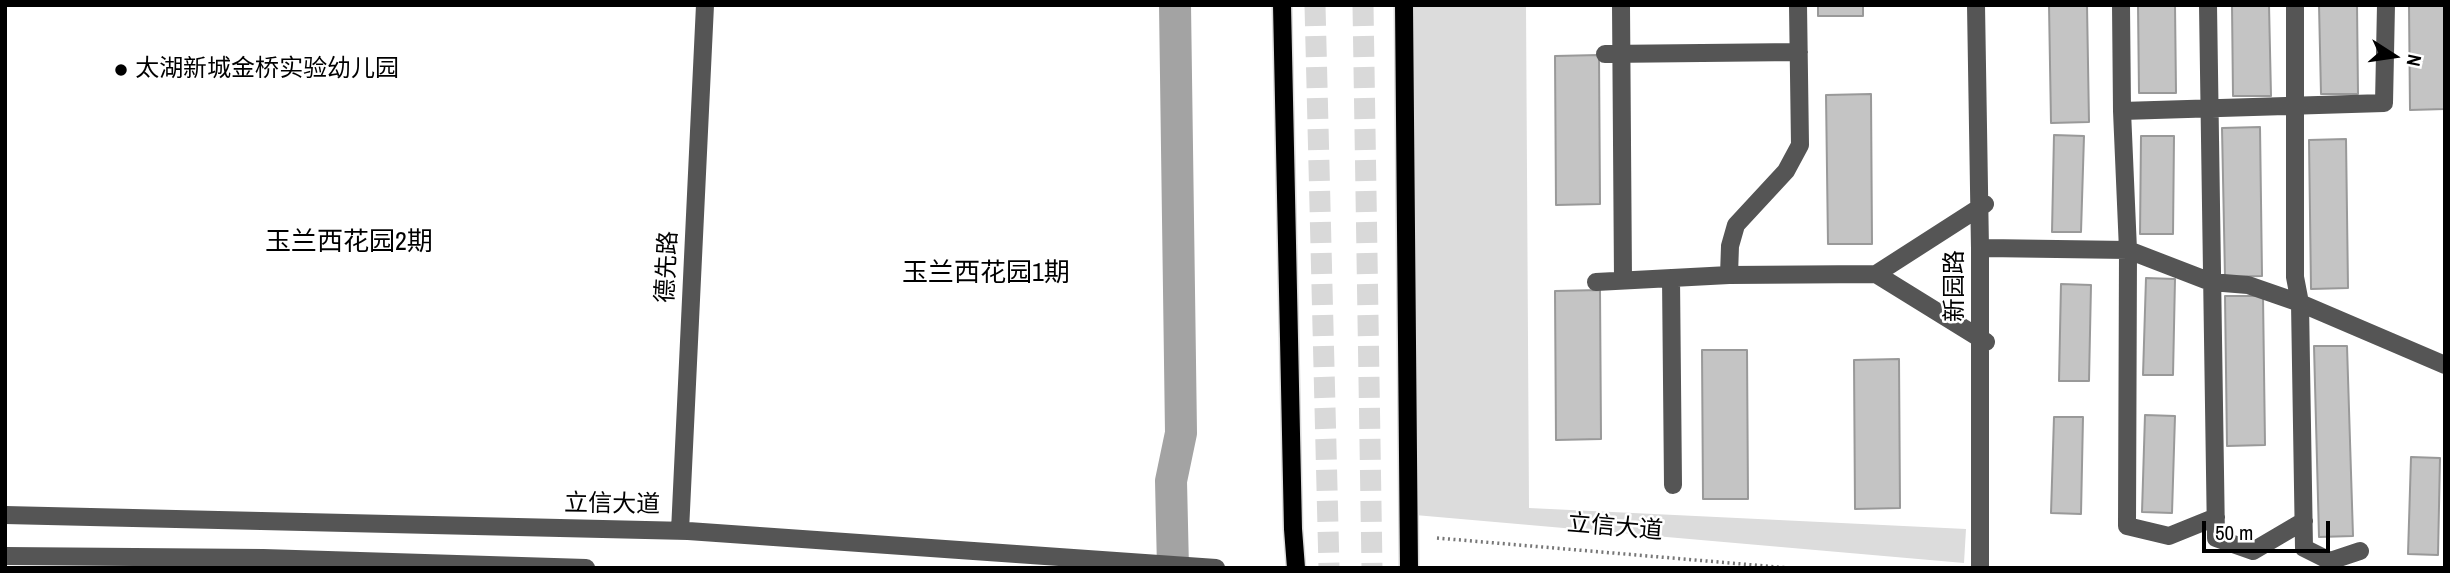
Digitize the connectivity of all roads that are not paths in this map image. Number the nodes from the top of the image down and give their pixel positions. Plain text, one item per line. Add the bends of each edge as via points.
1 (696, 5) edge
2 (705, 5) edge
3 (1282, 5) edge
4 (1404, 5) edge
5 (1620, 5) edge
6 (1798, 5) edge
7 (1976, 5) edge
8 (1985, 5) edge
9 (2121, 5) edge
10 (2208, 5) edge
11 (2295, 5) edge
12 (2386, 5) edge
13 (1799, 52) junction
14 (1613, 54) junction
15 (2296, 106) junction
16 (2209, 110) junction
17 (2122, 111) junction
18 (1983, 206) junction
19 (1985, 248) junction
20 (2127, 250) junction
21 (1876, 274) junction
22 (1729, 275) junction
23 (1671, 278) junction
24 (1623, 280) junction
25 (1595, 282) dead end
26 (2211, 282) junction
27 (2300, 303) junction
28 (1983, 341) junction
29 (2445, 365) edge
30 (1673, 485) dead end
31 (5, 515) edge
32 (2216, 517) junction
33 (2304, 521) junction
34 (676, 531) junction
35 (2360, 551) dead end
36 (5, 556) edge
37 (586, 568) edge
38 (1216, 568) edge
39 (1296, 568) edge
40 (1409, 568) edge
41 (1982, 568) edge

1 - 34 street, 德先路
2 - 34 street, 德先路
3 - 39 main road
4 - 40 main road
5 - 14 street
6 - 13 street
7 - 18 street, 新园路
8 - 18 street, 新园路
9 - 17 street
10 - 16 street
11 - 15 street
12 - 15 street via 2384,103
13 - 14 street
13 - 22 street via 1800,145 1786,171 1736,225
14 - 24 street
15 - 16 street
15 - 27 street via 2295,276
16 - 17 street
16 - 26 street
17 - 20 street
18 - 19 street, 新园路
18 - 21 street
18 - 28 street, 新园路
19 - 20 street
19 - 28 street, 新园路
20 - 26 street
20 - 32 street via 2127,526 2169,537
21 - 22 street
21 - 28 street
22 - 23 street
23 - 24 street
23 - 30 street
24 - 25 street
26 - 27 street via 2248,285
26 - 32 street
27 - 29 street
27 - 33 street
28 - 41 street, 新园路
31 - 34 street, 立信大道
32 - 33 street via 2216,538 2253,551
33 - 35 street via 2304,548 2330,561
34 - 38 street, 立信大道
36 - 37 street

